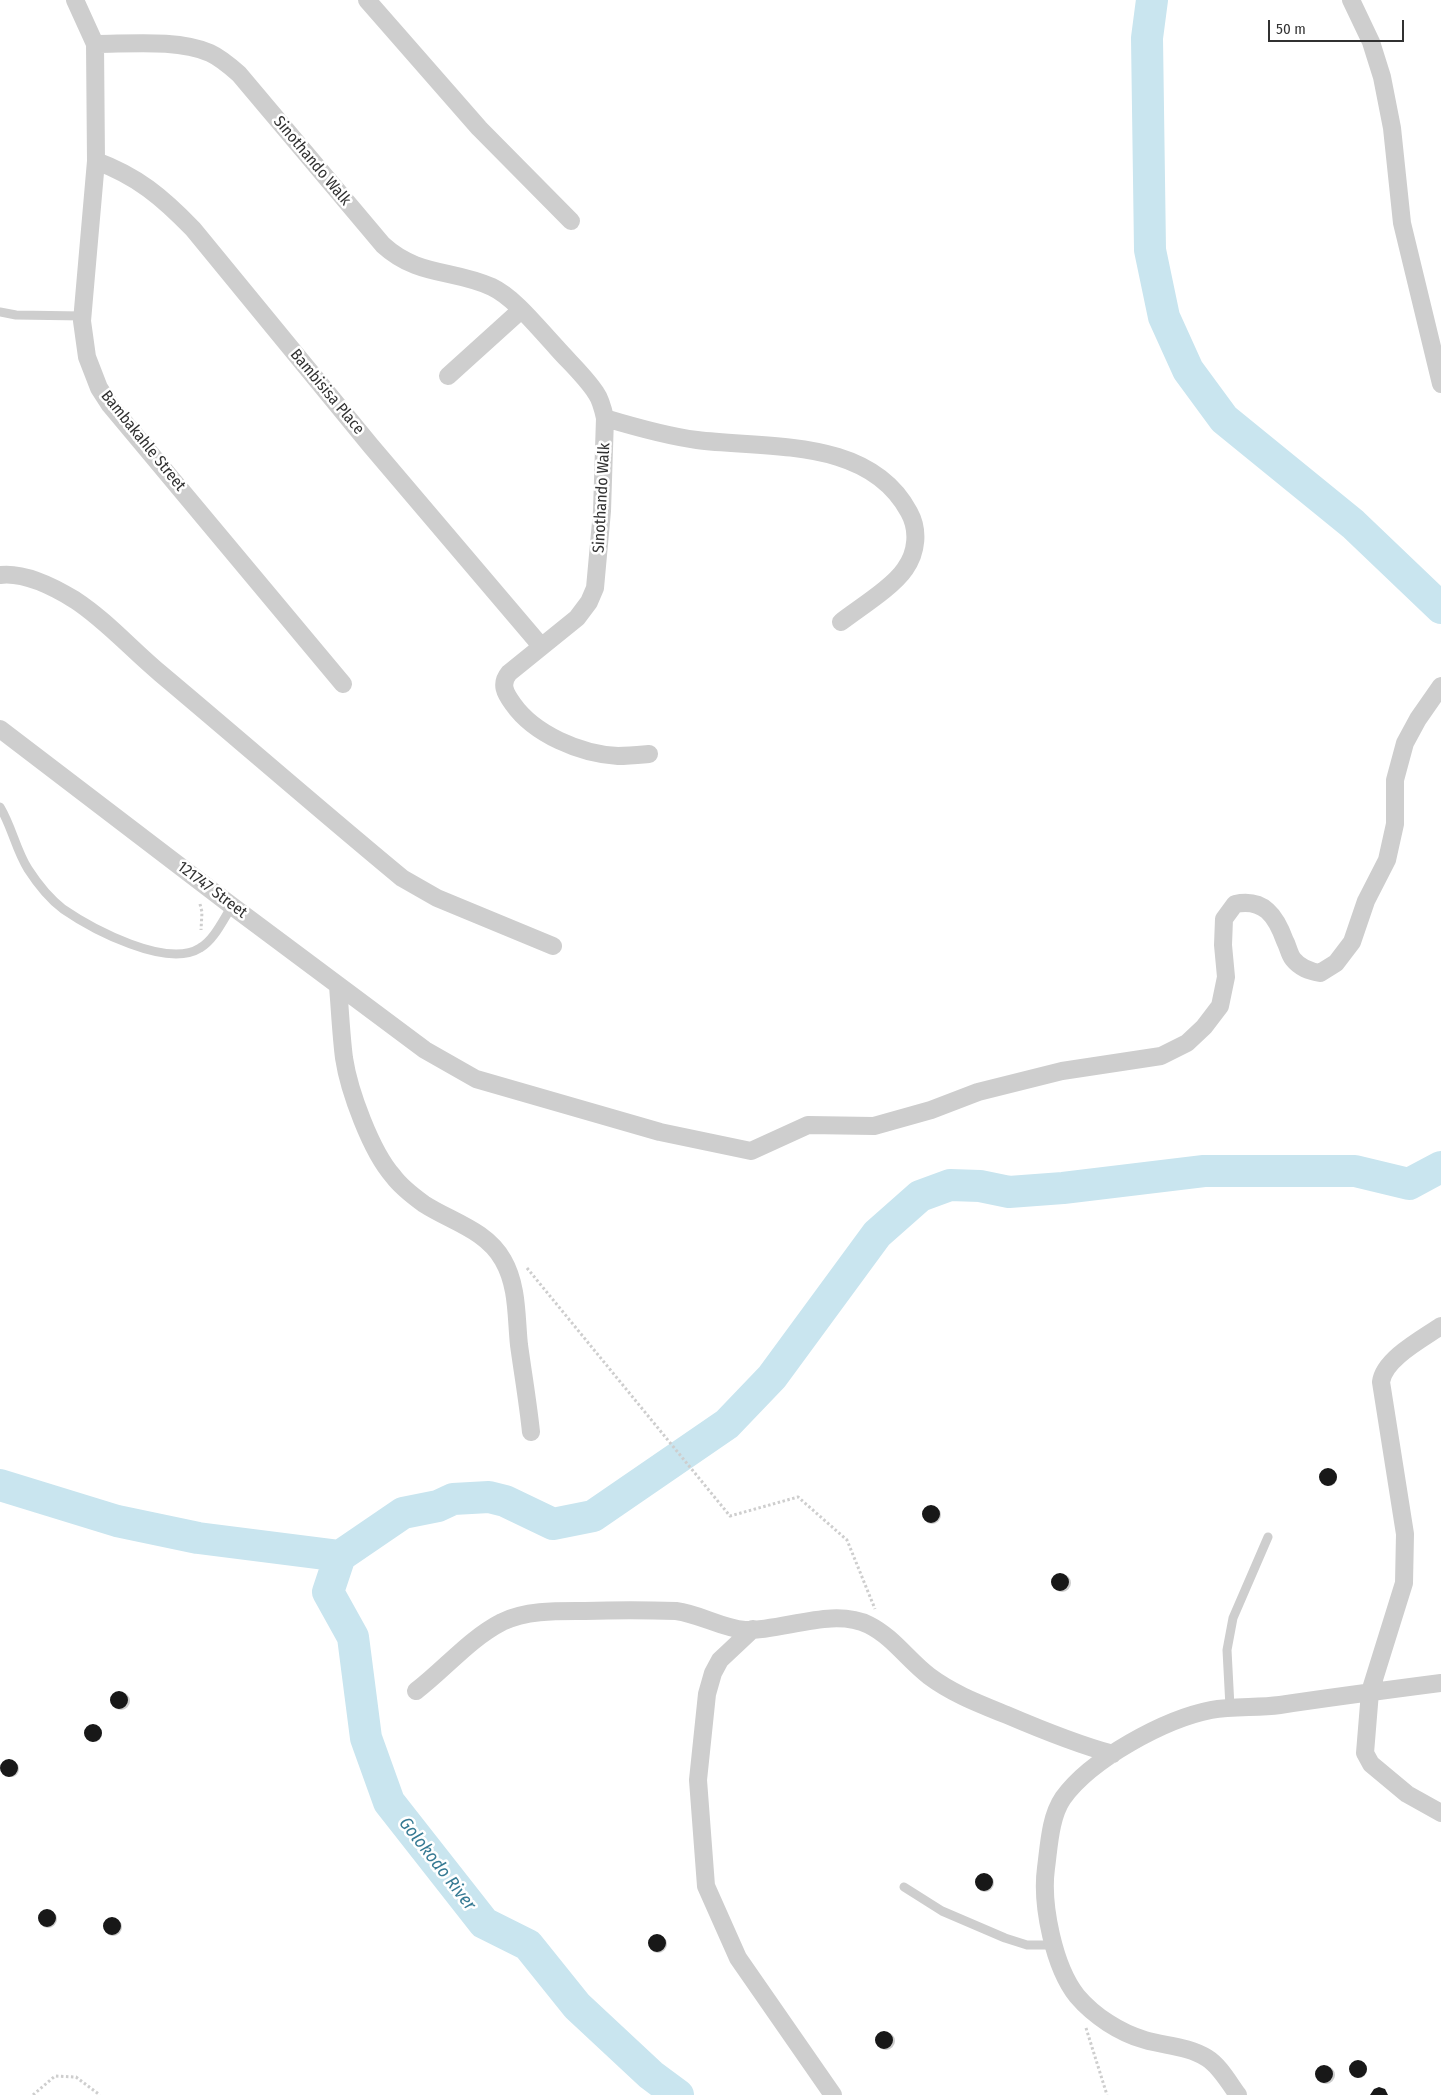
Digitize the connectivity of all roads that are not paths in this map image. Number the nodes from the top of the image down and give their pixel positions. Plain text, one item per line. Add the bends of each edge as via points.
1 (75, 0) edge
2 (367, 0) edge
3 (1351, 0) edge
4 (95, 44) junction
5 (96, 160) junction
6 (571, 222) dead end
7 (521, 310) junction
8 (0, 312) edge
9 (82, 316) junction
10 (448, 376) dead end
11 (1441, 384) edge
12 (605, 418) junction
13 (0, 575) edge
14 (841, 622) dead end
15 (541, 646) junction
16 (343, 684) dead end
17 (1441, 686) edge
18 (0, 729) edge
19 (649, 754) dead end
20 (0, 807) edge
21 (232, 906) junction
22 (553, 946) dead end
23 (338, 986) junction
24 (1441, 1326) edge
25 (531, 1432) dead end
26 (1268, 1537) dead end
27 (753, 1629) junction
28 (1441, 1683) edge
29 (416, 1691) dead end
30 (1370, 1692) junction
31 (1230, 1707) junction
32 (1113, 1754) junction
33 (1441, 1813) edge
34 (904, 1887) dead end
35 (1054, 1945) junction
36 (833, 2095) edge
37 (1238, 2095) edge

1 - 4 street, Bambakahle Street
2 - 6 street via 479,128
3 - 11 street via 1371,42 1382,77 1392,128 1402,223
4 - 5 street, Bambakahle Street
4 - 7 street, Sinothando Walk via 182,46 210,53 224,61 394,255 419,267 493,287
5 - 9 street, Bambakahle Street
5 - 15 street, Bambisisa Place via 147,186 193,229
7 - 10 street
7 - 12 street, Sinothando Walk via 588,381 602,404
8 - 9 lane
9 - 16 street, Bambakahle Street via 86,357 110,405
12 - 14 street via 696,440 810,450 844,459 868,470 890,486 913,519 916,539 913,556 904,571
12 - 15 street, Sinothando Walk via 595,588 584,611
13 - 22 street via 26,578 46,585 98,616 158,672 402,878 437,898
15 - 19 street, Sinothando Walk via 503,683 519,713 538,730 572,745 617,756
17 - 23 street, 121747 Street via 1405,743 1396,780 1395,824 1387,860 1366,901 1352,942 1336,963 1320,973 1304,969 1292,958 1276,919 1264,907 1247,901 1235,904 1224,919 1226,977 1220,1006 1187,1043 1161,1056 1062,1071 978,1092 931,1110 874,1126 808,1125 751,1151 660,1132 476,1079 425,1050
18 - 21 street, 121747 Street
20 - 21 lane via 28,869 62,908 146,950 166,955 184,954 200,948 213,936
21 - 23 street, 121747 Street
23 - 25 street via 346,1068 377,1154 406,1190 487,1240 504,1262 516,1304
24 - 30 street via 1408,1348 1382,1376 1405,1534 1404,1583
26 - 31 lane via 1233,1618 1227,1650
27 - 29 street via 727,1626 676,1610 520,1615 485,1633
27 - 32 street via 831,1619 868,1624 886,1636 928,1676 954,1692 1072,1743
27 - 36 street via 720,1660 707,1694 698,1780 706,1886 738,1958
28 - 30 street
30 - 31 street via 1273,1706
30 - 33 street via 1365,1753 1371,1764 1407,1794
31 - 32 street via 1178,1720 1130,1742
32 - 35 street via 1077,1783 1063,1798 1055,1814 1045,1875
34 - 35 lane via 942,1912 1005,1938 1027,1945
35 - 37 street via 1063,1972 1079,1998 1099,2017 1144,2040 1174,2045 1208,2059

